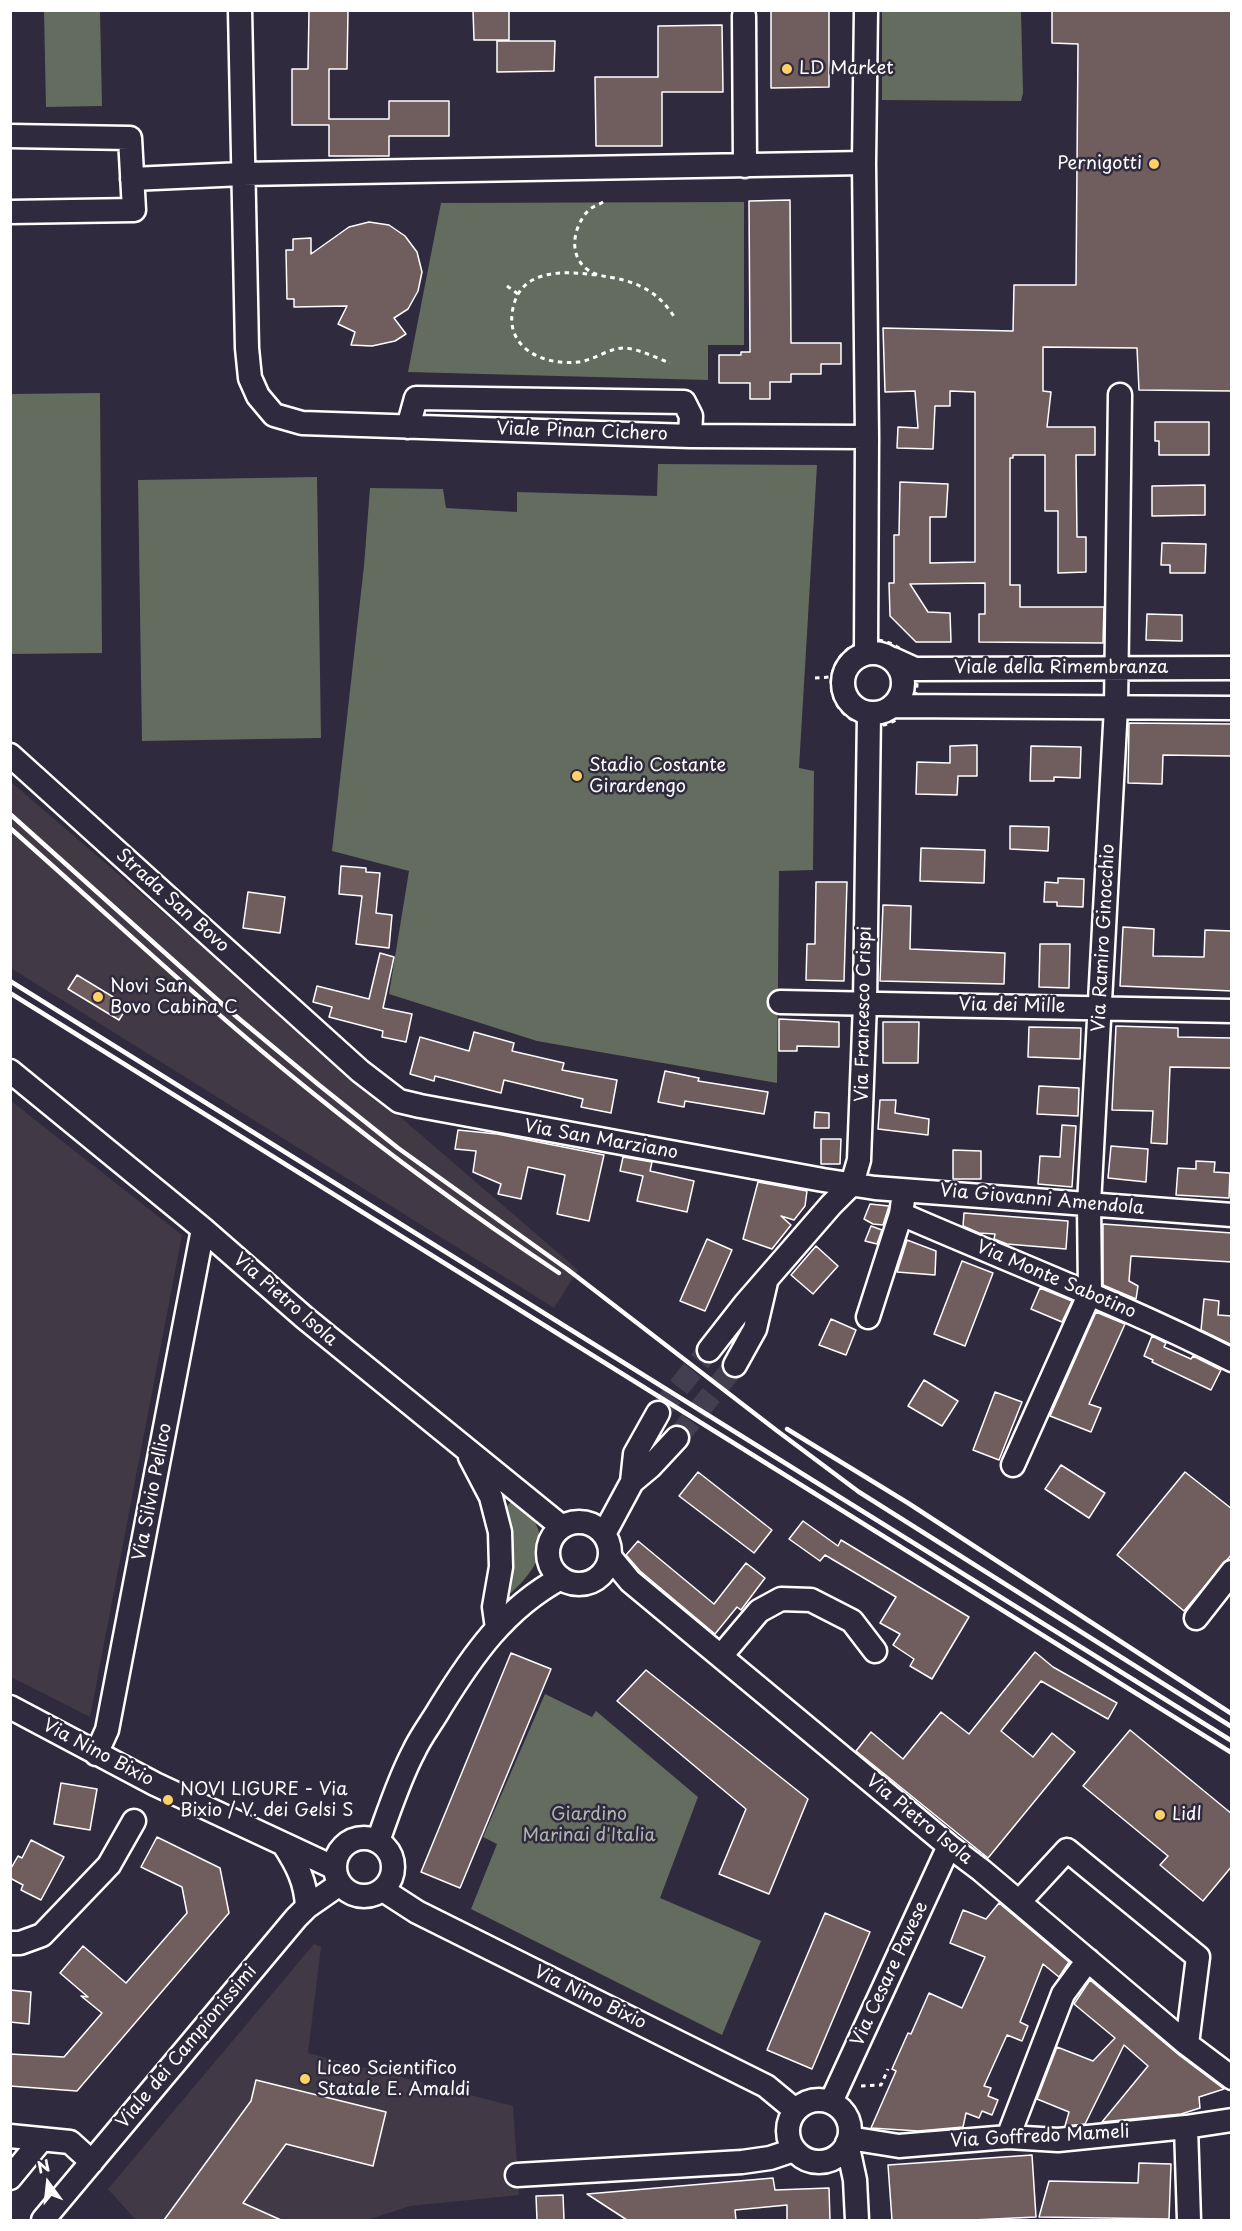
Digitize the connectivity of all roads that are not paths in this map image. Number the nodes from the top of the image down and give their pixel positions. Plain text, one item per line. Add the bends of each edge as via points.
1 (240, 10) edge
2 (866, 10) edge
3 (744, 16) dead end
4 (10, 136) edge
5 (864, 163) junction
6 (745, 166) junction
7 (243, 174) junction
8 (132, 179) junction
9 (10, 212) edge
10 (1120, 395) dead end
11 (408, 427) junction
12 (690, 436) junction
13 (867, 437) junction
14 (866, 646) junction
15 (893, 659) junction
16 (1117, 668) junction
17 (1232, 668) edge
18 (901, 707) junction
19 (1116, 707) junction
20 (1232, 708) edge
21 (869, 719) junction
22 (10, 755) edge
23 (780, 1002) dead end
24 (865, 1003) junction
25 (1100, 1007) junction
26 (1232, 1011) edge
27 (10, 1071) edge
28 (360, 1071) joint
29 (852, 1184) junction
30 (904, 1190) junction
31 (1089, 1204) junction
32 (901, 1214) junction
33 (1232, 1215) edge
34 (203, 1229) junction
35 (766, 1281) junction
36 (1089, 1293) junction
37 (868, 1317) dead end
38 (709, 1350) tunnel mouth
39 (1232, 1360) edge
40 (735, 1365) tunnel mouth
41 (658, 1413) tunnel mouth
42 (677, 1438) tunnel mouth
43 (465, 1448) junction
44 (1013, 1465) dead end
45 (632, 1482) junction
46 (562, 1527) junction
47 (604, 1534) junction
48 (611, 1558) junction
49 (1232, 1572) edge
50 (561, 1578) junction
51 (1196, 1618) dead end
52 (497, 1628) junction
53 (875, 1651) dead end
54 (721, 1656) junction
55 (13, 1712) edge
56 (96, 1754) junction
57 (134, 1821) dead end
58 (378, 1841) junction
59 (284, 1845) junction
60 (949, 1846) junction
61 (338, 1876) junction
62 (383, 1890) junction
63 (1019, 1902) junction
64 (307, 1907) junction
65 (10, 1943) edge
66 (1088, 1960) junction
67 (1186, 2044) junction
68 (1232, 2078) edge
69 (831, 2102) junction
70 (795, 2110) junction
71 (1232, 2120) edge
72 (1186, 2127) junction
73 (10, 2136) edge
74 (1008, 2137) junction
75 (42, 2139) junction
76 (848, 2141) junction
77 (794, 2150) junction
78 (92, 2162) junction
79 (517, 2175) dead end
80 (10, 2178) edge
81 (43, 2220) edge
82 (856, 2220) edge
83 (1189, 2220) edge

1 - 7 street, Viale Pinan Cichero
2 - 5 street
3 - 6 street
4 - 8 street via 130,138
5 - 6 street
5 - 13 street
6 - 7 street
7 - 8 street
7 - 11 street, Viale Pinan Cichero via 247,348 250,378 258,396 274,415 302,423
8 - 9 street via 134,210
10 - 16 street, Via Ramiro Ginocchio
11 - 12 street, Viale Pinan Cichero
11 - 12 street via 416,398 684,402 691,416
12 - 13 street, Viale Pinan Cichero
13 - 14 street
14 - 15 street
14 - 21 street via 845,670 843,689 852,705
15 - 16 street, Viale della Rimembranza via 915,669
15 - 18 street via 902,674 898,700
16 - 17 street, Viale della Rimembranza
16 - 19 street, Via Ramiro Ginocchio
18 - 19 street
18 - 21 street
19 - 20 street
19 - 25 street, Via Ramiro Ginocchio
21 - 24 street, Via Francesco Crispi
22 - 28 street, Strada San Bovo
23 - 24 street, Via dei Mille
24 - 25 street, Via dei Mille
24 - 29 street, Via Francesco Crispi via 862,1131
25 - 26 street, Via dei Mille
25 - 31 street, Via Ramiro Ginocchio
27 - 34 street, Via Pietro Isola
28 - 29 street, Via San Marziano via 399,1101 420,1106
29 - 30 street, Via Giovanni Amendola
29 - 35 street
30 - 31 street, Via Giovanni Amendola
30 - 32 street
31 - 33 street, Via Giovanni Amendola
31 - 36 street, Via Ramiro Ginocchio
32 - 36 street, Via Monte Sabotino
32 - 37 street
34 - 43 street, Via Pietro Isola
34 - 56 street, Via Silvio Pellico via 107,1730
35 - 38 street
35 - 40 street via 755,1329
36 - 39 street, Via Monte Sabotino
36 - 44 street, Via Ramiro Ginocchio
41 - 45 street via 635,1454
42 - 45 street
43 - 46 street, Via Pietro Isola
43 - 52 street via 491,1497 500,1532 501,1567 494,1607
45 - 47 street
46 - 47 street via 585,1522
46 - 50 street via 553,1535 548,1558
47 - 48 street
48 - 50 street via 600,1577 591,1582 570,1583
48 - 54 street, Via Pietro Isola via 630,1581
49 - 51 street
50 - 52 street via 540,1589
52 - 58 street via 464,1670 414,1751
53 - 54 street via 852,1621 811,1600 781,1599 759,1611
54 - 60 street, Via Pietro Isola
55 - 56 street, Via Nino Bixio
56 - 59 street, Via Nino Bixio
57 - 65 street via 110,1865 42,1935
58 - 61 street via 358,1838 349,1842 336,1858
58 - 62 street via 390,1852 394,1868
59 - 61 street, Via Nino Bixio
59 - 64 street via 300,1869
60 - 63 street, Via Pietro Isola
60 - 69 street, Via Cesare Pavese
61 - 62 street via 349,1892 360,1896
61 - 64 street, Viale dei Campionissimi
62 - 70 street, Via Nino Bixio via 417,1912 766,2086
63 - 66 street, Via Pietro Isola
63 - 67 street via 1067,1850 1198,1957
64 - 78 street, Viale dei Campionissimi
66 - 67 street, Via Pietro Isola
66 - 74 street via 1063,1994
67 - 68 street, Via Pietro Isola
69 - 70 street via 812,2100
69 - 76 street via 845,2114 850,2130
70 - 77 street via 788,2134
71 - 72 street, Via Goffredo Mameli
72 - 74 street, Via Goffredo Mameli via 1058,2140
72 - 83 street
73 - 75 street
74 - 76 street, Via Goffredo Mameli via 899,2146
75 - 78 street via 70,2142
75 - 80 street
76 - 77 street via 842,2151 827,2161 809,2160
76 - 82 street via 855,2180
77 - 79 street via 742,2162
78 - 81 street, Viale dei Campionissimi

